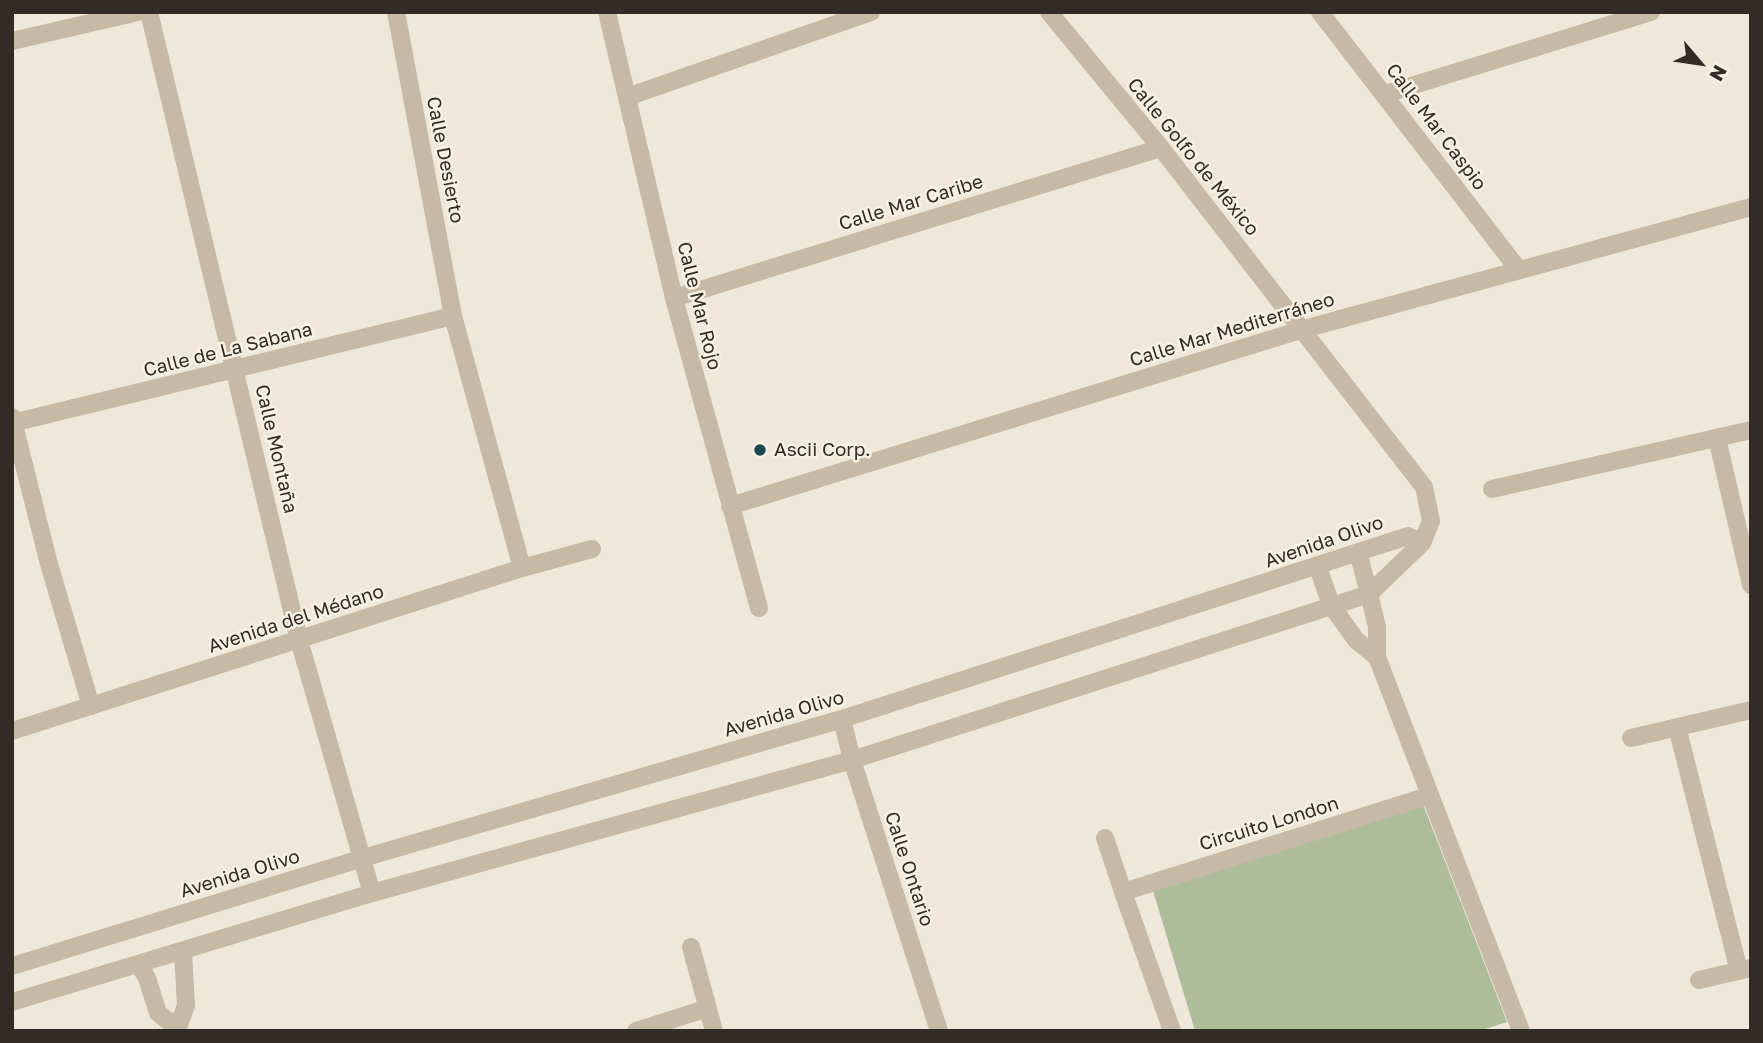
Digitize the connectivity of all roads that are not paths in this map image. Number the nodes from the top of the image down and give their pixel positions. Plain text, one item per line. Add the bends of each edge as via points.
1 (138, 12) edge
2 (149, 12) edge
3 (396, 12) edge
4 (607, 12) edge
5 (872, 12) edge
6 (1049, 12) edge
7 (1320, 12) edge
8 (1651, 12) edge
9 (12, 41) edge
10 (1385, 94) junction
11 (627, 97) junction
12 (1161, 148) junction
13 (1751, 207) edge
14 (1518, 269) junction
15 (674, 299) junction
16 (453, 316) junction
17 (1304, 329) junction
18 (235, 369) junction
19 (13, 421) edge
20 (1751, 430) edge
21 (1717, 438) junction
22 (1492, 489) dead end
23 (730, 506) junction
24 (1422, 543) junction
25 (592, 548) dead end
26 (1358, 552) junction
27 (1318, 567) junction
28 (522, 568) junction
29 (1751, 585) edge
30 (1369, 594) junction
31 (1331, 606) junction
32 (759, 608) dead end
33 (299, 640) junction
34 (1377, 657) junction
35 (91, 706) junction
36 (1751, 710) edge
37 (842, 719) junction
38 (1677, 727) junction
39 (12, 732) edge
40 (1631, 738) dead end
41 (852, 760) junction
42 (1428, 796) junction
43 (1105, 838) dead end
44 (363, 858) junction
45 (1124, 892) junction
46 (372, 893) junction
47 (691, 947) dead end
48 (183, 952) junction
49 (139, 965) junction
50 (12, 966) edge
51 (1745, 969) edge
52 (1699, 980) dead end
53 (12, 1002) edge
54 (708, 1008) junction
55 (177, 1029) edge
56 (636, 1031) edge
57 (714, 1031) edge
58 (939, 1031) edge
59 (1172, 1031) edge
60 (1521, 1031) edge

1 - 9 street
2 - 18 street, Calle Montaña
3 - 16 street, Calle Desierto
4 - 11 street, Calle Mar Rojo
5 - 11 street
6 - 12 street, Calle Golfo de México
7 - 10 street, Calle Mar Caspio
8 - 10 street
10 - 14 street, Calle Mar Caspio
11 - 15 street, Calle Mar Rojo
12 - 15 street, Calle Mar Caribe
12 - 17 street, Calle Golfo de México
13 - 14 street, Calle Mar Mediterráneo
14 - 17 street, Calle Mar Mediterráneo
15 - 23 street, Calle Mar Rojo
16 - 18 street, Calle de La Sabana
16 - 28 street, Calle Desierto
17 - 23 street, Calle Mar Mediterráneo
17 - 24 street, Calle Golfo de México via 1424,487 1432,521
18 - 19 street, Calle de La Sabana
18 - 33 street, Calle Montaña
19 - 35 street
20 - 21 street
21 - 22 street
21 - 29 street
23 - 32 street, Calle Mar Rojo
24 - 26 street, Avenida Olivo via 1408,536
24 - 30 street
25 - 28 street, Avenida del Médano
26 - 27 street, Avenida Olivo
26 - 30 street
27 - 31 street
27 - 37 street, Avenida Olivo
28 - 33 street, Avenida del Médano
30 - 31 street
30 - 34 street via 1376,620
31 - 34 street via 1356,640
31 - 41 street
33 - 35 street, Avenida del Médano
33 - 44 street, Calle Montaña
34 - 42 street
35 - 39 street, Avenida del Médano
36 - 38 street
37 - 41 street, Calle Ontario
37 - 44 street, Avenida Olivo
38 - 40 street
38 - 51 street
41 - 46 street
41 - 58 street, Calle Ontario
42 - 45 street, Circuito London
42 - 60 street
43 - 45 street
44 - 46 street, Calle Montaña
44 - 50 street, Avenida Olivo
45 - 59 street
46 - 48 street
47 - 54 street
48 - 49 street
48 - 55 street via 186,1005
49 - 53 street
49 - 55 street via 158,1013
51 - 52 street
54 - 56 street
54 - 57 street

